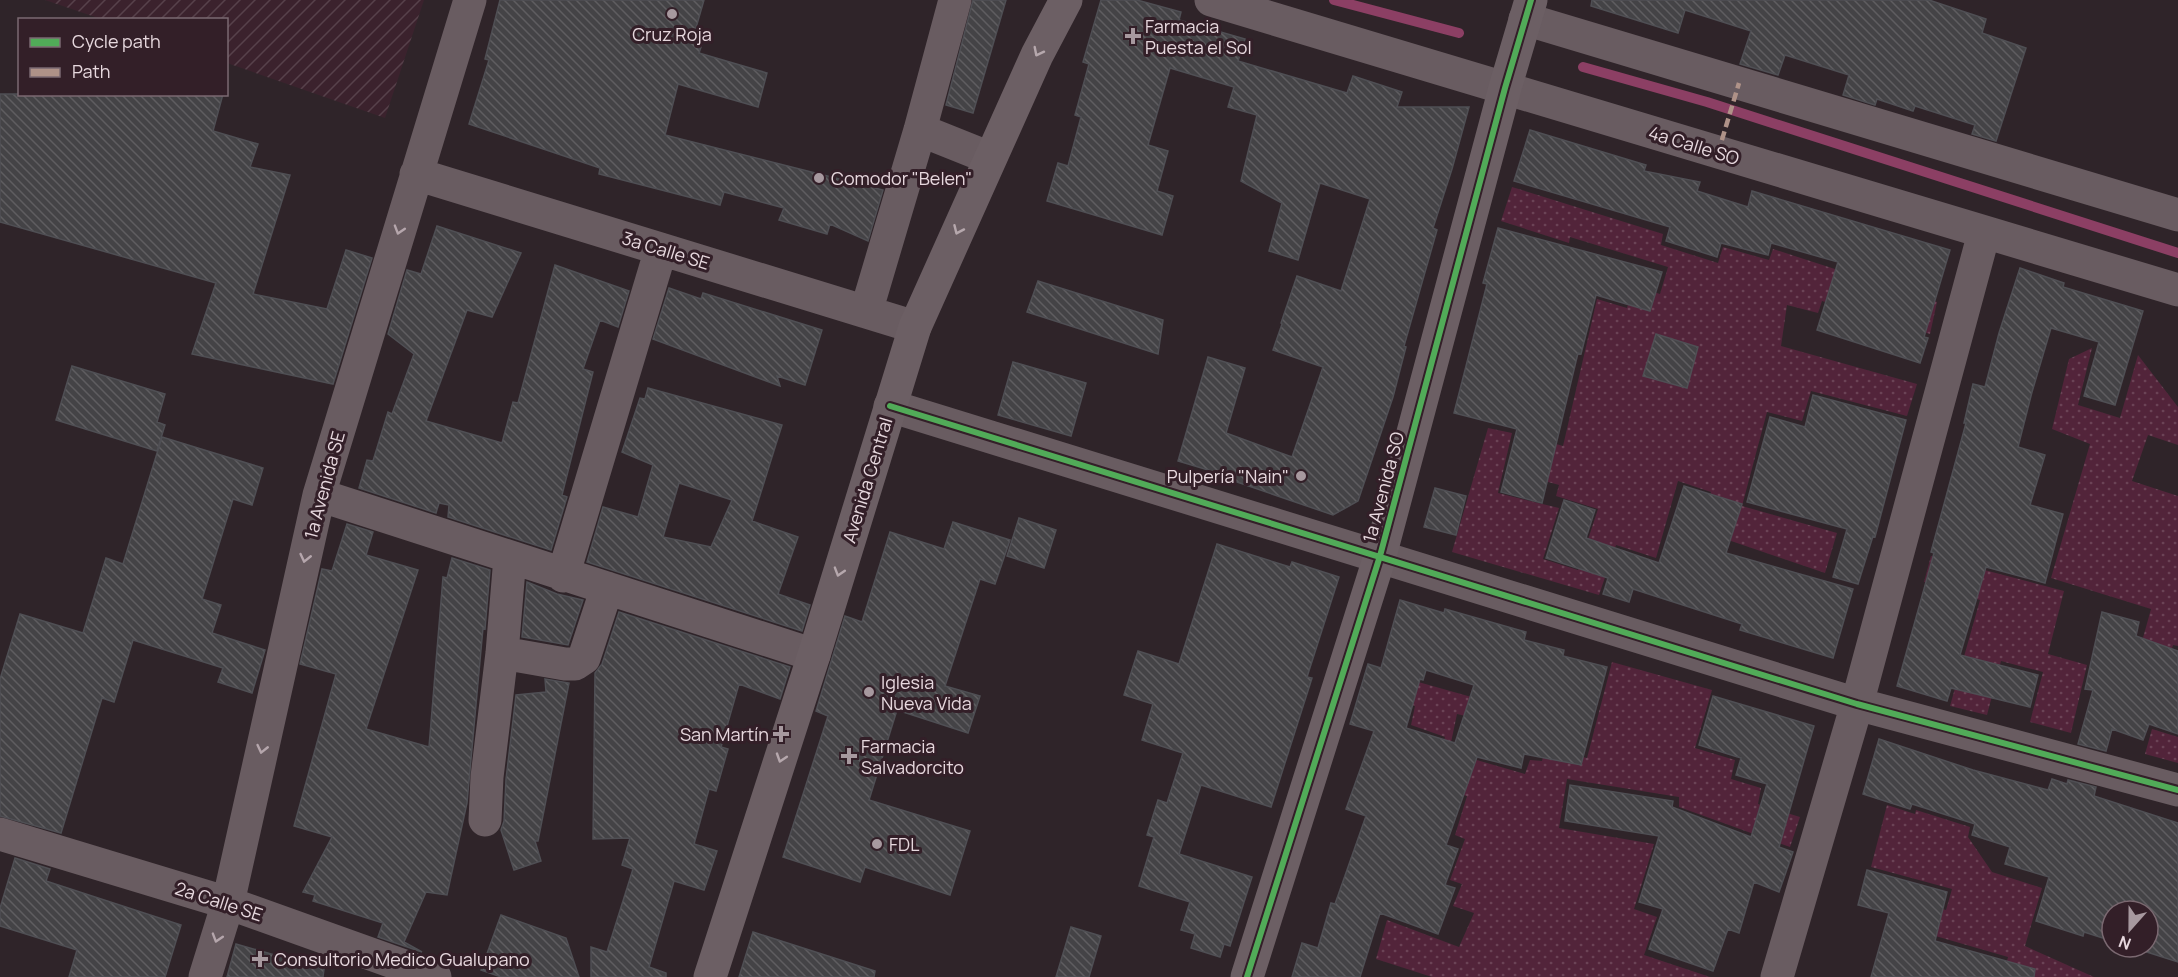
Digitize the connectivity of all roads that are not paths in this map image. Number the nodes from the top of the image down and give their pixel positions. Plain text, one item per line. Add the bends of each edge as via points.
1 (470, 0) edge
2 (955, 0) edge
3 (1066, 0) edge
4 (1211, 0) edge
5 (1528, 9) edge
6 (1505, 88) junction
7 (920, 130) junction
8 (990, 158) junction
9 (416, 174) junction
10 (2178, 215) edge
11 (1984, 233) junction
12 (661, 249) junction
13 (2178, 290) edge
14 (866, 312) junction
15 (915, 327) junction
16 (890, 406) junction
17 (319, 495) junction
18 (1380, 556) junction
19 (510, 557) junction
20 (563, 576) junction
21 (607, 588) junction
22 (502, 653) junction
23 (814, 655) junction
24 (1857, 704) junction
25 (2178, 790) edge
26 (485, 820) dead end
27 (0, 834) edge
28 (228, 903) junction
29 (205, 977) edge
30 (435, 977) edge
31 (710, 977) edge
32 (1247, 977) edge
33 (1777, 977) edge

1 - 9 street, 1a Avenida SE
2 - 7 street
3 -> 8 main road, Avenida Central
4 - 6 street, 4a Calle SO
5 - 6 main road, 1a Avenida SO
5 - 10 street
6 - 11 street, 4a Calle SO
6 - 18 main road, 1a Avenida SO
7 - 8 street
7 - 14 street
8 -> 15 main road, Avenida Central
9 - 12 street, 3a Calle SE
9 -> 17 street, 1a Avenida SE
11 - 13 street, 4a Calle SO
11 - 24 street
12 - 14 street, 3a Calle SE
12 - 20 street
14 - 15 street, 3a Calle SE
15 - 16 main road, Avenida Central
16 - 18 street
16 -> 23 main road, Avenida Central
17 - 19 street
17 -> 28 street, 1a Avenida SE
18 - 24 street
18 - 32 main road, 1a Avenida SO
19 - 20 street
19 - 22 street
20 - 21 street
21 - 22 street via 584,658 575,664
21 - 23 street
22 - 26 street
23 -> 31 main road, Avenida Central
24 - 25 street
24 - 33 street
27 - 28 street, 2a Calle SE
28 -> 29 street, 1a Avenida SE
28 - 30 street, 2a Calle SE

